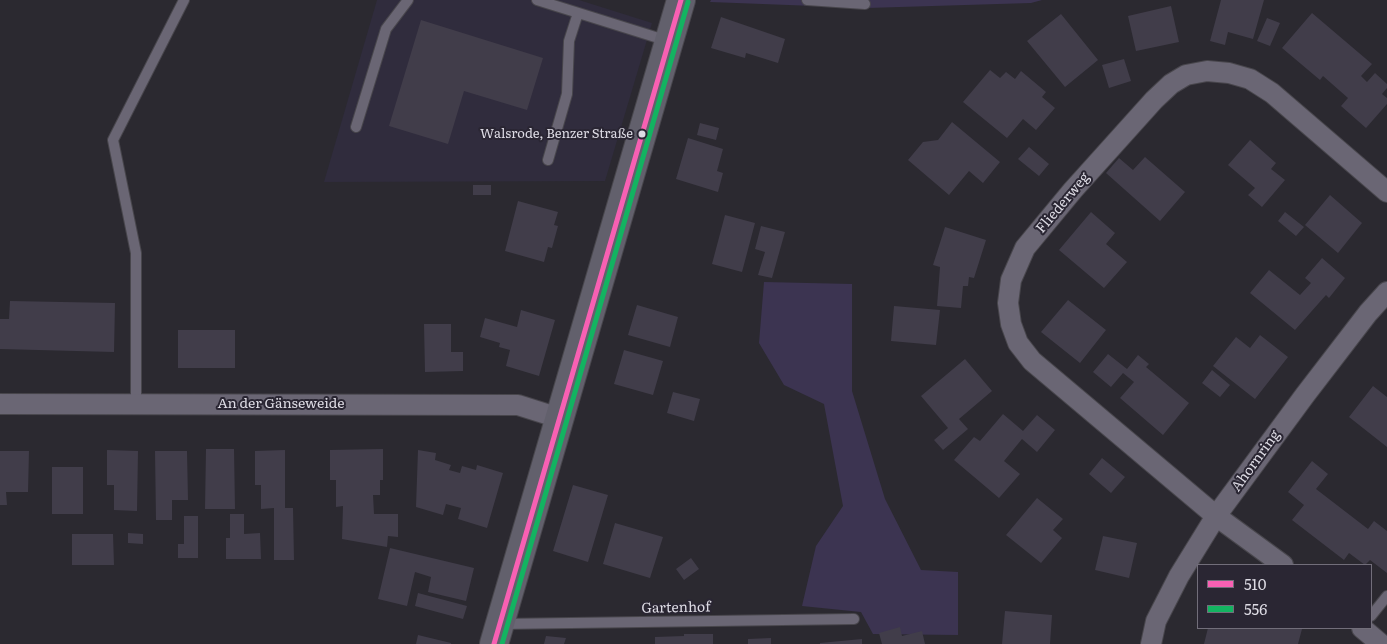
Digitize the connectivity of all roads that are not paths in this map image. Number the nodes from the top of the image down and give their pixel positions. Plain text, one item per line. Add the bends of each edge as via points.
1 (184, 0) edge
2 (408, 0) edge
3 (537, 0) edge
4 (681, 0) edge
5 (807, 0) edge
6 (865, 4) dead end
7 (578, 13) junction
8 (669, 42) junction
9 (356, 127) dead end
10 (548, 160) dead end
11 (1387, 192) edge
12 (1387, 292) edge
13 (0, 404) edge
14 (136, 404) junction
15 (560, 418) junction
16 (1216, 516) junction
17 (1282, 564) edge
18 (1387, 596) edge
19 (1372, 615) edge
20 (854, 620) dead end
21 (1363, 629) edge
22 (496, 634) edge
23 (1151, 644) edge
24 (1381, 644) edge

1 - 14 lane via 113,140 136,253
2 - 9 lane via 386,29
3 - 7 lane
4 - 8 street
5 - 6 lane
7 - 8 lane
7 - 10 lane via 570,41 567,94
8 - 15 street
11 - 16 street, Fliederweg via 1272,93 1250,79 1207,71 1186,75 1160,94 1073,190 1021,256 1008,303 1010,324 1018,343 1032,361
12 - 16 street, Ahornring via 1305,394
13 - 14 street, An der Gänseweide
14 - 15 street, An der Gänseweide via 518,405
15 - 22 street
16 - 17 street, Fliederweg
16 - 23 street, Ahornring via 1156,621
18 - 19 lane
20 - 22 lane, Gartenhof
21 - 24 street

